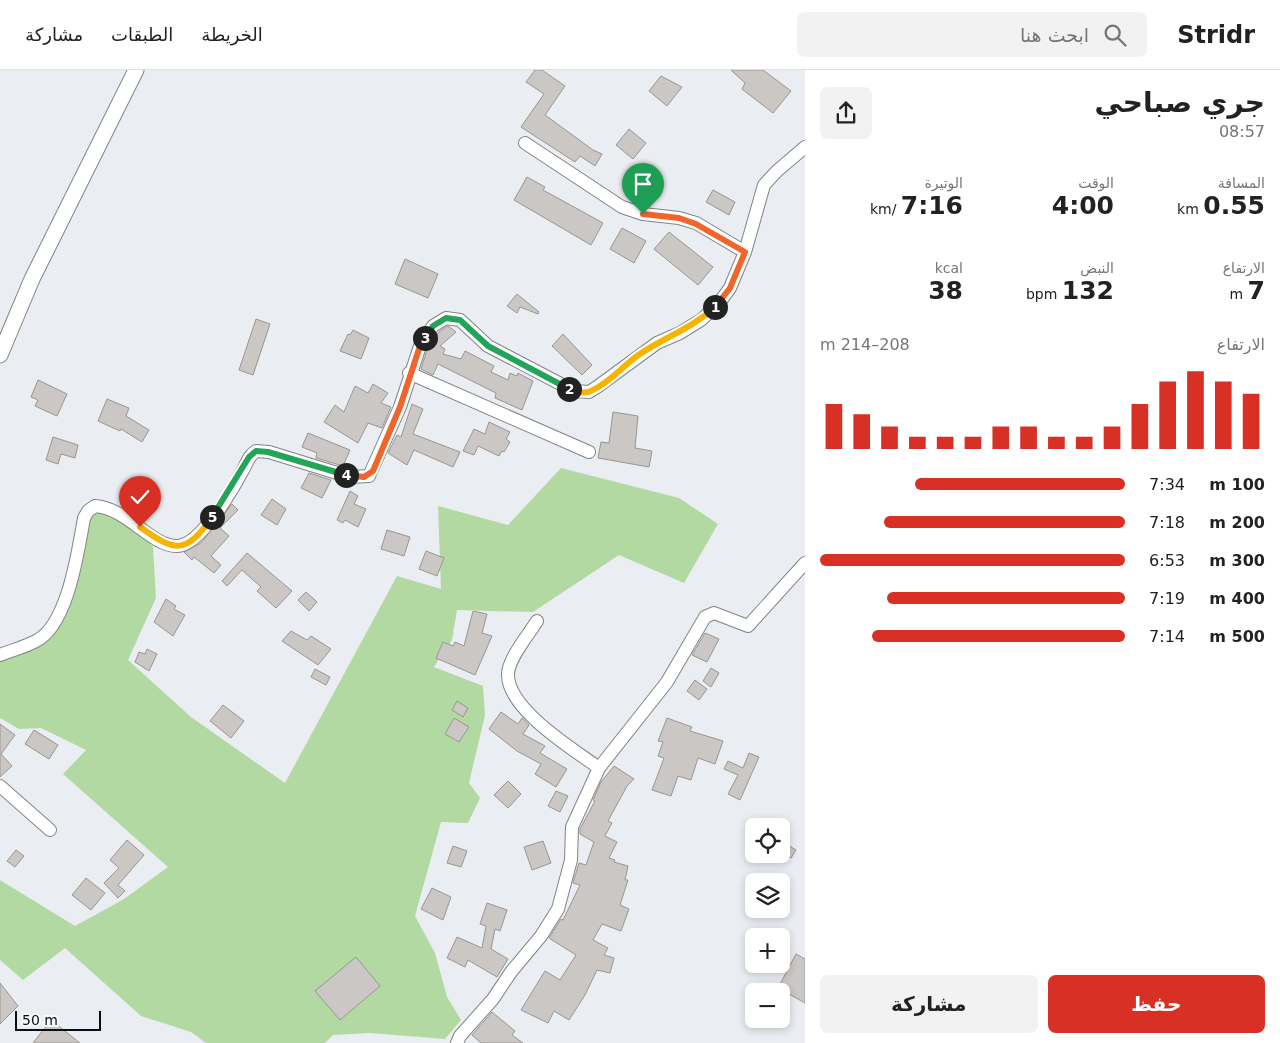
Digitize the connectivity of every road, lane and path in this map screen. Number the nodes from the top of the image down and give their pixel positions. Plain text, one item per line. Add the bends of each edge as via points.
1 (136, 70) edge
2 (524, 143) dead end
3 (805, 147) edge
4 (745, 252) junction
5 (0, 355) edge
6 (409, 373) junction
7 (589, 452) dead end
8 (805, 563) edge
9 (537, 621) dead end
10 (0, 655) edge
11 (599, 768) junction
12 (0, 786) edge
13 (50, 830) dead end
14 (457, 1043) edge

1 - 5 street via 32,279
2 - 4 street via 622,207 696,224
3 - 4 street via 764,185
4 - 6 street via 730,288 701,320 657,343 590,392 574,391 514,361 488,346 460,320 453,318 446,318 433,326
6 - 7 street
6 - 10 street via 400,407 369,476 350,477 256,451 204,529 178,547 164,544 113,510 95,506 88,511 74,571 55,622 37,641
8 - 11 street via 748,626 714,614 705,617 667,682
9 - 11 street via 510,664 511,689 550,733
11 - 14 street via 572,827 571,860 558,909 541,936
12 - 13 street

